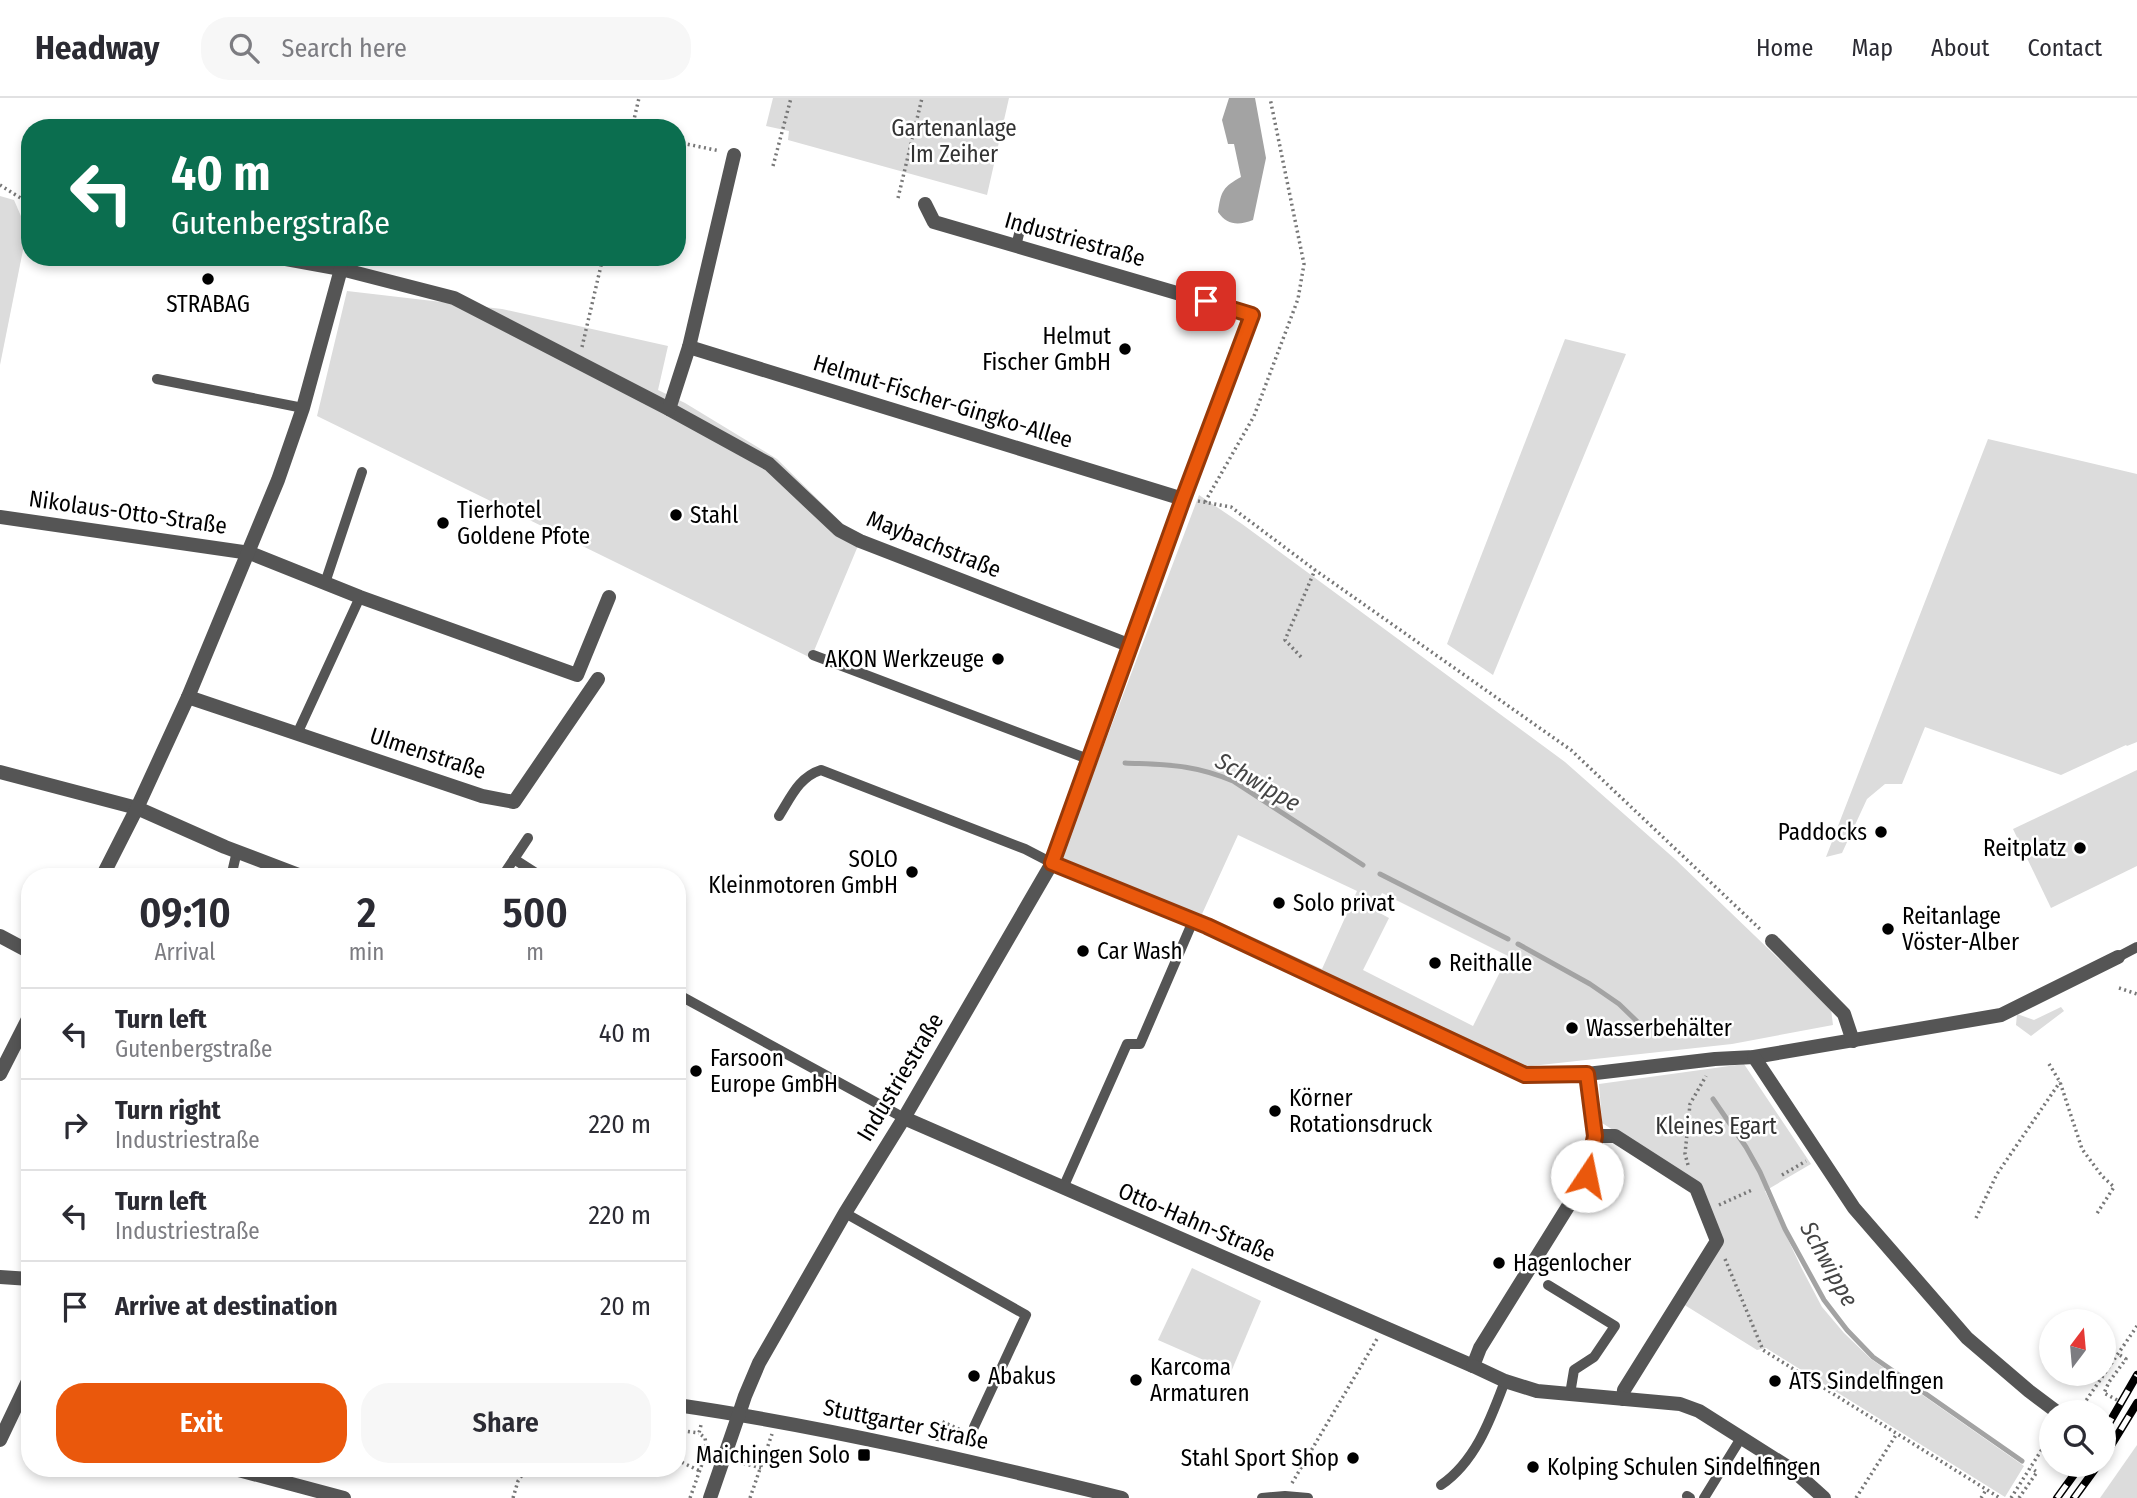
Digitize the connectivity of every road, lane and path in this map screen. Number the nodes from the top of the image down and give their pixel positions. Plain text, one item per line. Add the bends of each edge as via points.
1 (639, 98) edge
2 (791, 98) edge
3 (922, 98) edge
4 (1270, 98) edge
5 (634, 119) edge
6 (686, 144) edge
7 (734, 155) joint
8 (774, 166) dead end
9 (0, 185) edge
10 (21, 198) edge
11 (898, 198) dead end
12 (925, 204) dead end
13 (1020, 230) dead end
14 (1016, 246) junction
15 (324, 266) edge
16 (601, 266) edge
17 (341, 269) junction
18 (689, 347) junction
19 (579, 362) junction
20 (157, 379) dead end
21 (303, 408) junction
22 (669, 409) junction
23 (362, 472) dead end
24 (1183, 499) junction
25 (1205, 503) junction
26 (0, 517) edge
27 (250, 553) junction
28 (1315, 570) junction
29 (325, 583) junction
30 (360, 597) junction
31 (609, 597) dead end
32 (1131, 646) junction
33 (813, 655) dead end
34 (1301, 657) dead end
35 (598, 679) dead end
36 (188, 697) junction
37 (297, 734) junction
38 (1088, 759) junction
39 (0, 772) edge
40 (137, 808) junction
41 (779, 816) dead end
42 (528, 838) dead end
43 (237, 851) junction
44 (514, 859) junction
45 (1052, 863) junction
46 (107, 868) edge
47 (233, 868) edge
48 (281, 868) edge
49 (508, 868) edge
50 (528, 868) edge
51 (1193, 921) junction
52 (0, 936) edge
53 (1772, 941) joint
54 (21, 947) edge
55 (2137, 947) edge
56 (2118, 957) joint
57 (2119, 988) dead end
58 (2137, 994) edge
59 (686, 999) edge
60 (21, 1033) edge
61 (1853, 1041) junction
62 (1754, 1057) junction
63 (1715, 1059) junction
64 (2049, 1064) dead end
65 (0, 1074) edge
66 (1587, 1074) junction
67 (2060, 1082) junction
68 (904, 1118) junction
69 (1595, 1136) junction
70 (1817, 1155) junction
71 (1782, 1175) dead end
72 (1063, 1188) junction
73 (1696, 1188) junction
74 (1752, 1190) dead end
75 (1705, 1211) junction
76 (845, 1213) junction
77 (2096, 1215) dead end
78 (1976, 1217) dead end
79 (1717, 1241) junction
80 (0, 1277) edge
81 (21, 1278) edge
82 (1548, 1285) dead end
83 (2137, 1326) edge
84 (1383, 1327) junction
85 (2118, 1354) junction
86 (1473, 1366) junction
87 (1505, 1381) junction
88 (1570, 1394) junction
89 (1623, 1399) junction
90 (2041, 1400) edge
91 (2086, 1400) edge
92 (2117, 1400) dead end
93 (21, 1403) edge
94 (686, 1406) edge
95 (704, 1409) junction
96 (739, 1414) junction
97 (776, 1421) junction
98 (974, 1427) joint
99 (686, 1431) edge
100 (699, 1433) junction
101 (1896, 1435) junction
102 (1741, 1438) junction
103 (0, 1440) edge
104 (935, 1452) junction
105 (2039, 1454) edge
106 (686, 1464) edge
107 (2031, 1468) junction
108 (699, 1471) junction
109 (255, 1477) edge
110 (521, 1477) edge
111 (1441, 1485) dead end
112 (1986, 1490) junction
113 (296, 1492) edge
114 (1284, 1496) junction
115 (344, 1498) edge
116 (513, 1498) edge
117 (690, 1498) edge
118 (710, 1498) edge
119 (751, 1498) edge
120 (1122, 1498) edge
121 (1262, 1498) edge
122 (1308, 1498) edge
123 (1704, 1498) edge
124 (1824, 1498) edge
125 (1856, 1498) edge
126 (1981, 1498) edge
127 (2000, 1498) edge
128 (2011, 1498) edge
129 (2020, 1498) edge

1 - 5 path
2 - 8 path
3 - 11 path
4 - 25 path via 1304,264 1298,299 1254,416
6 - 7 path
7 - 18 street
9 - 10 path
12 - 14 street, Industriestraße via 934,222
13 - 14 lane
14 - 24 street, Industriestraße via 1252,315
15 - 17 street, Maybachstraße
16 - 19 path
17 - 19 street, Maybachstraße via 454,298
17 - 21 street
18 - 22 street
18 - 24 street, Helmut-Fischer-Gingko-Allee
19 - 22 street, Maybachstraße
20 - 21 lane
21 - 27 street
22 - 32 street, Maybachstraße via 769,464 850,536
23 - 29 lane
24 - 25 path
24 - 32 street, Industriestraße
25 - 28 path via 1231,506
26 - 27 street, Nikolaus-Otto-Straße
27 - 29 street
27 - 36 street
28 - 34 path via 1285,640
28 - 53 path via 1571,750
29 - 30 street
30 - 31 street via 577,675
30 - 37 lane
32 - 38 street, Industriestraße
33 - 38 lane
35 - 37 street, Ulmenstraße via 514,802 482,796
36 - 37 street, Ulmenstraße
36 - 40 street
38 - 45 street, Industriestraße
39 - 40 street
40 - 43 street
40 - 46 street
41 - 45 lane via 808,774 821,770
42 - 44 lane
43 - 47 lane
43 - 48 street
44 - 49 lane
44 - 50 lane
45 - 51 street
45 - 68 street, Industriestraße
51 - 66 street via 1525,1075
51 - 72 lane via 1140,1044 1127,1044
52 - 54 street
53 - 61 street via 1844,1014
55 - 56 lane
56 - 61 street via 2001,1016
57 - 58 path
59 - 68 lane
60 - 65 street
61 - 62 street
62 - 63 street
62 - 70 street
63 - 66 street
63 - 73 path via 1690,1104 1685,1154
64 - 67 path
66 - 69 street
67 - 77 path via 2082,1149 2114,1187
67 - 78 path via 1997,1174
68 - 72 street, Otto-Hahn-Straße
68 - 76 street, Industriestraße
69 - 73 street via 1615,1136
69 - 86 street via 1587,1176
70 - 71 path
70 - 90 street via 1854,1208 1967,1338
72 - 84 street, Otto-Hahn-Straße
73 - 75 street
74 - 75 path
75 - 79 street
76 - 96 street, Industriestraße via 759,1363
76 - 98 lane via 1026,1315
79 - 89 street via 1624,1390
79 - 101 path via 1763,1350
80 - 81 street
82 - 88 lane via 1615,1326 1594,1356 1574,1370
83 - 85 path
84 - 86 street, Otto-Hahn-Straße
84 - 114 path
85 - 91 path
85 - 92 path via 2126,1359 2104,1393
86 - 87 street, Otto-Hahn-Straße
87 - 88 street, Otto-Hahn-Straße via 1537,1391
87 - 111 lane via 1486,1432 1453,1477
88 - 89 street, Otto-Hahn-Straße
89 - 102 street, Otto-Hahn-Straße via 1681,1404
93 - 103 street
94 - 95 street, Stuttgarter Straße
95 - 96 street, Stuttgarter Straße
95 - 100 path
96 - 97 street, Stuttgarter Straße
96 - 118 street, Industriestraße
97 - 104 street, Stuttgarter Straße
97 - 119 path
98 - 104 path via 969,1433 941,1421
99 - 100 path
100 - 108 path via 707,1442
101 - 112 path
101 - 125 path
102 - 123 lane
102 - 124 street, Otto-Hahn-Straße via 1794,1471
104 - 120 street, Stuttgarter Straße
105 - 107 path
106 - 108 path
107 - 128 path
107 - 129 path via 2037,1472
108 - 117 path
109 - 113 street
110 - 116 path
112 - 126 path
112 - 127 path
113 - 115 street
114 - 121 lane
114 - 122 lane

